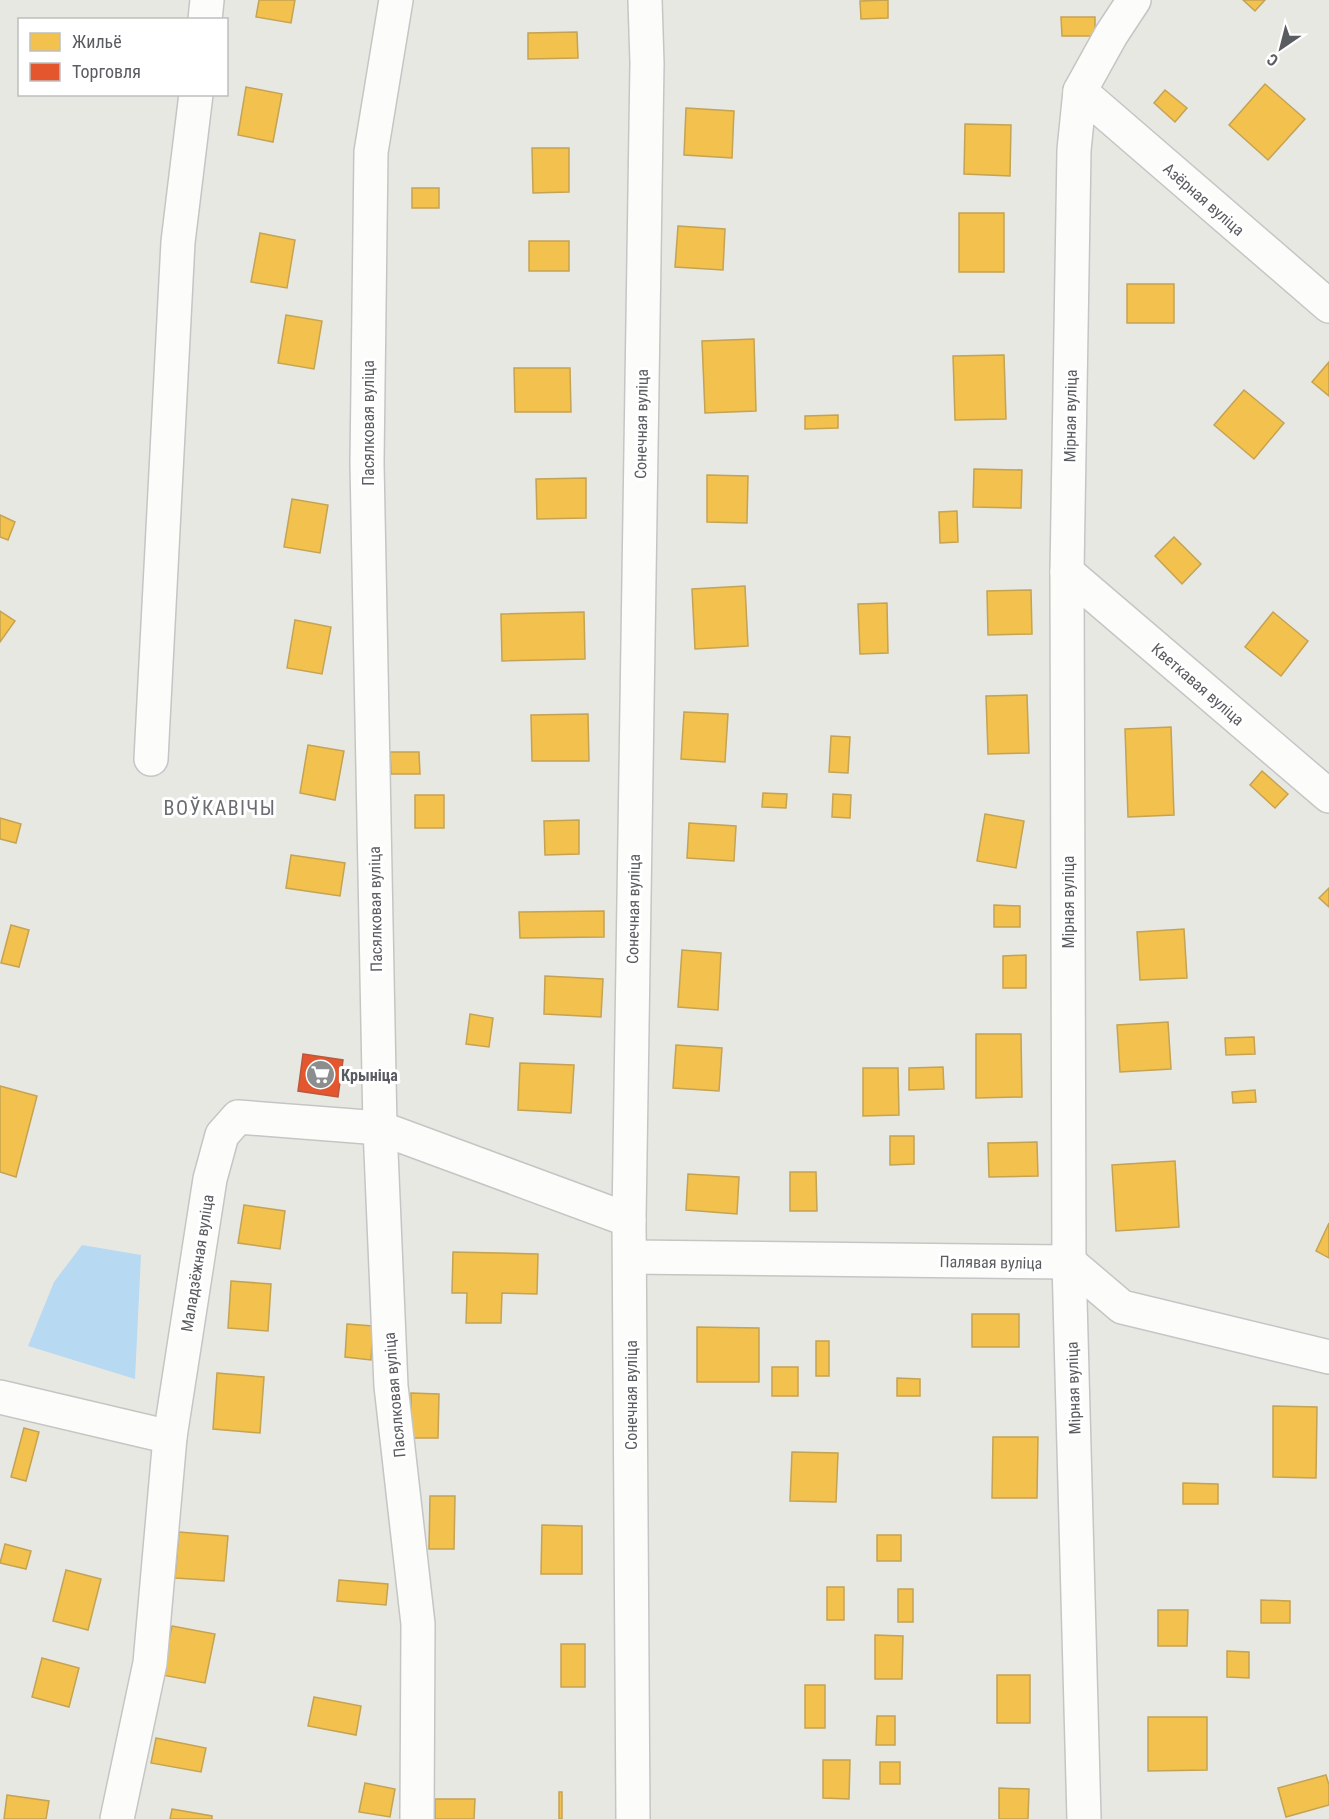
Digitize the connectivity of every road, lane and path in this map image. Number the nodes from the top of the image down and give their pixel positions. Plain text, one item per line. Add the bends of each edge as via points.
1 (207, 0) edge
2 (396, 0) edge
3 (645, 0) edge
4 (1134, 0) edge
5 (205, 18) edge
6 (1080, 92) junction
7 (196, 96) edge
8 (1329, 306) edge
9 (1067, 572) junction
10 (151, 759) dead end
11 (1329, 796) edge
12 (380, 1128) junction
13 (629, 1221) junction
14 (630, 1257) junction
15 (1069, 1263) junction
16 (1329, 1356) edge
17 (0, 1396) edge
18 (170, 1437) junction
19 (117, 1819) edge
20 (417, 1819) edge
21 (633, 1819) edge
22 (1084, 1819) edge

1 - 5 street
2 - 12 street, Пасялковая вуліца via 371,152 370,200 367,463
3 - 13 street, Сонечная вуліца
4 - 6 street, Мірная вуліца
6 - 8 street, Азёрная вуліца
6 - 9 street, Мірная вуліца via 1074,150
7 - 10 street via 178,242
9 - 11 street, Кветкавая вуліца
9 - 15 street, Мірная вуліца
12 - 13 street, Маладзёжная вуліца
12 - 18 street, Маладзёжная вуліца via 238,1117 222,1135 210,1179
12 - 20 street, Пасялковая вуліца via 391,1386 418,1624
13 - 14 street, Сонечная вуліца
14 - 15 street, Палявая вуліца
14 - 21 street, Сонечная вуліца
15 - 16 street via 1122,1307
15 - 22 street, Мірная вуліца
17 - 18 street
18 - 19 street, Маладзёжная вуліца via 150,1663

